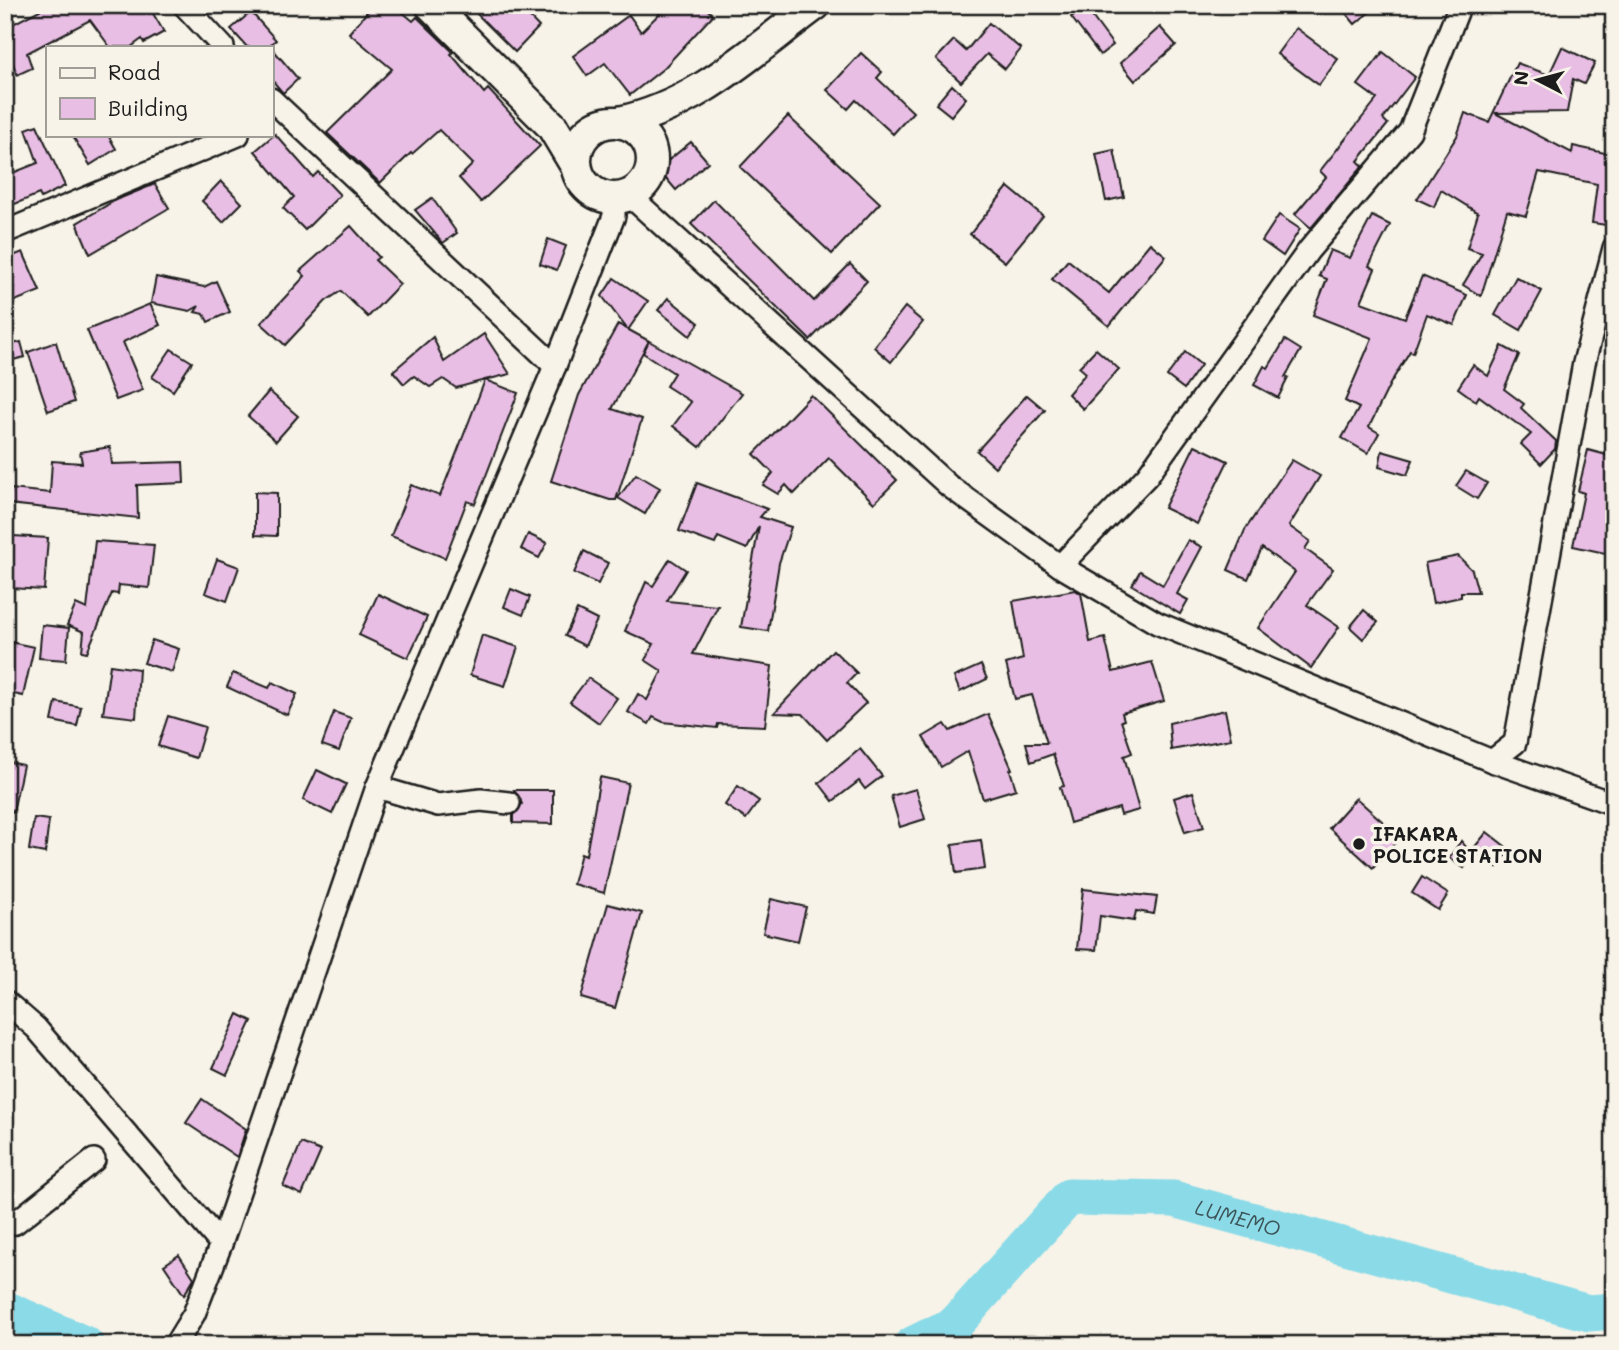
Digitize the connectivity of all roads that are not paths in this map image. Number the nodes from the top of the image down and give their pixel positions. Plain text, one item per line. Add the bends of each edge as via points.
1 (184, 5) edge
2 (431, 5) edge
3 (815, 5) edge
4 (1460, 5) edge
5 (222, 46) edge
6 (690, 97) junction
7 (276, 111) edge
8 (534, 111) junction
9 (611, 122) junction
10 (236, 136) edge
11 (652, 164) junction
12 (576, 166) junction
13 (622, 196) junction
14 (5, 232) edge
15 (1614, 248) edge
16 (555, 366) junction
17 (1060, 566) junction
18 (1492, 761) junction
19 (377, 787) junction
20 (509, 803) dead end
21 (1614, 804) edge
22 (5, 1001) edge
23 (93, 1160) dead end
24 (5, 1218) edge
25 (221, 1244) junction
26 (175, 1345) edge

1 - 5 street
2 - 8 main road
3 - 6 main road
4 - 17 street via 1410,131 1309,250 1147,476
6 - 9 main road via 656,112
6 - 11 main road
7 - 16 street
8 - 9 main road via 579,122
8 - 12 main road via 552,126
9 - 11 main road via 637,129 644,136
9 - 12 main road via 583,137
10 - 14 street
11 - 13 main road via 645,183
12 - 13 main road via 592,191
13 - 16 street
13 - 17 street via 949,486
15 - 18 street via 1584,363 1515,743
16 - 19 street
17 - 18 street via 1157,623
18 - 21 street
19 - 20 street via 438,805 481,800
19 - 25 street
22 - 25 street via 36,1028
23 - 24 street via 15,1223
25 - 26 street via 194,1314

